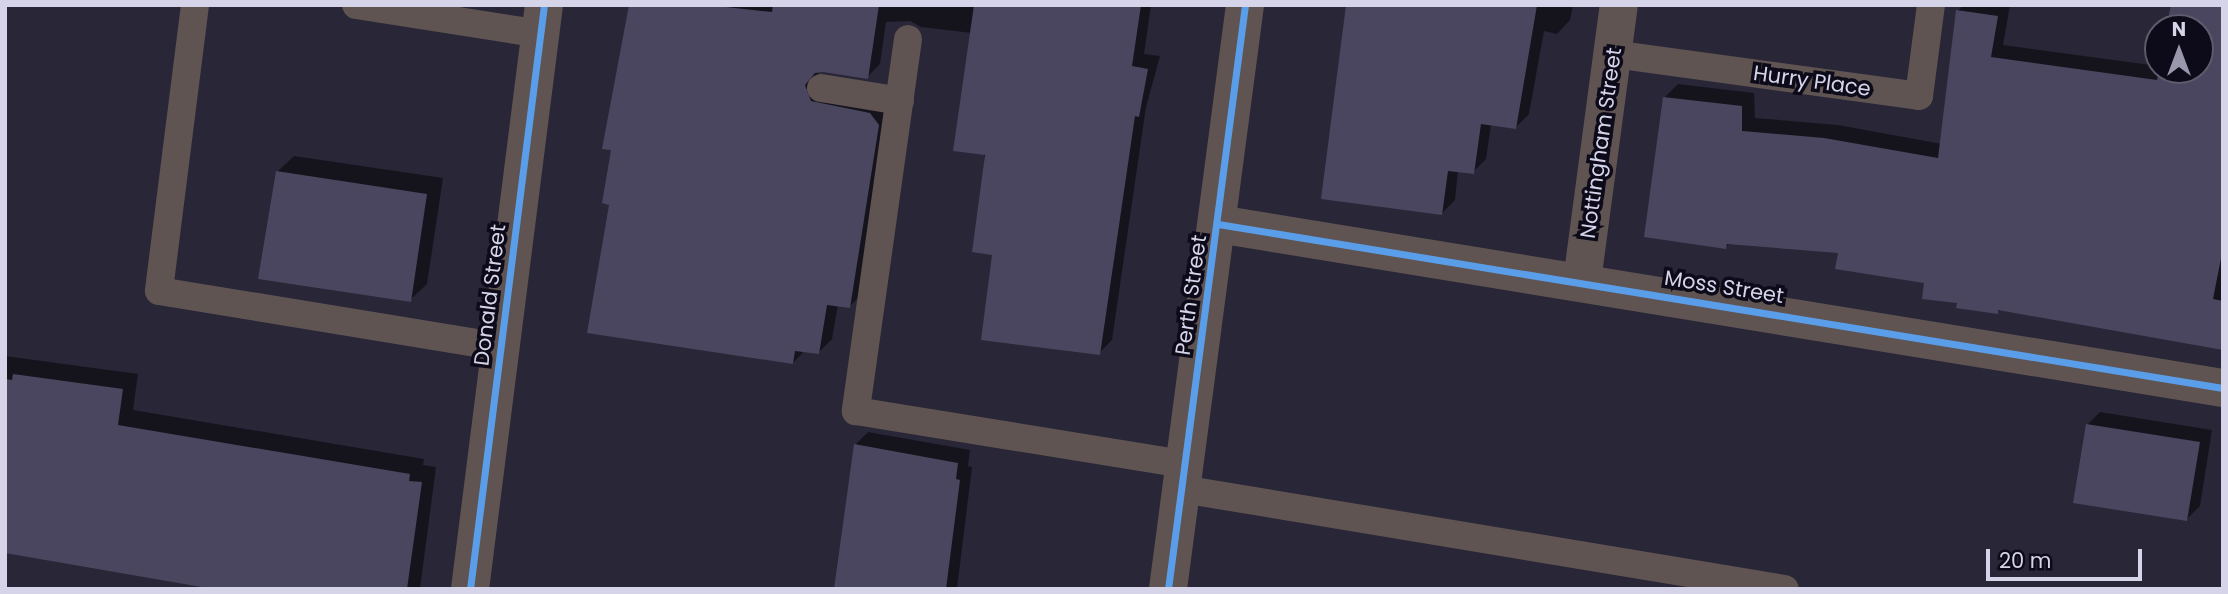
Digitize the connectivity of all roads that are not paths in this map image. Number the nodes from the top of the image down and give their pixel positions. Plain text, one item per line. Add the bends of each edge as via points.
1 (195, 5) edge
2 (356, 5) edge
3 (1245, 5) edge
4 (1619, 5) edge
5 (1931, 5) edge
6 (542, 20) edge
7 (908, 39) dead end
8 (1613, 54) junction
9 (821, 88) dead end
10 (900, 101) junction
11 (1218, 224) junction
12 (1581, 281) junction
13 (501, 347) junction
14 (2223, 388) edge
15 (1183, 477) junction
16 (470, 589) edge
17 (1168, 589) edge
18 (1785, 589) edge

1 - 13 lane via 159,291
2 - 6 lane
3 - 11 street, Perth Street
4 - 8 street, Nottingham Street
5 - 8 lane, Hurry Place via 1919,96
6 - 13 street, Donald Street
7 - 10 lane
8 - 12 street, Nottingham Street
9 - 10 lane
10 - 15 lane via 856,411
11 - 12 street, Moss Street
11 - 15 street, Perth Street
12 - 14 street, Moss Street
13 - 16 street, Donald Street
15 - 17 street, Perth Street
15 - 18 lane

